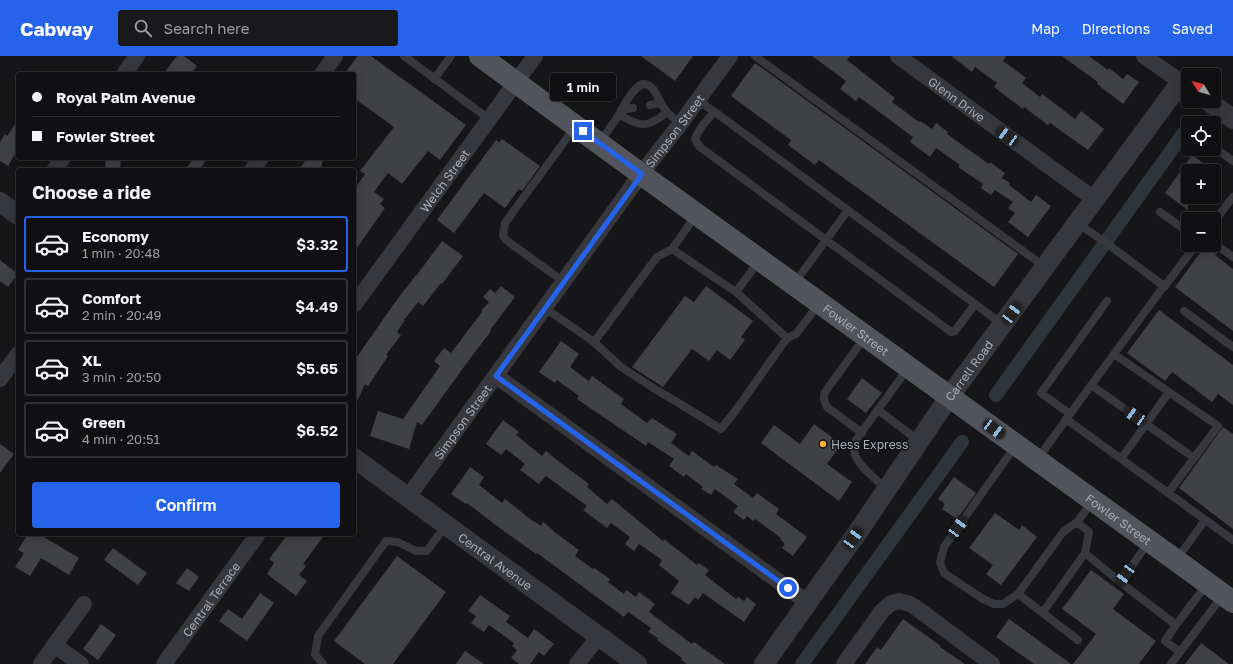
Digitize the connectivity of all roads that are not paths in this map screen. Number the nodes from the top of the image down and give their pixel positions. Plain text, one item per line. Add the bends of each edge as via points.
1 (137, 56) edge
2 (335, 56) edge
3 (404, 56) edge
4 (451, 56) edge
5 (480, 56) edge
6 (535, 56) edge
7 (730, 56) edge
8 (755, 56) edge
9 (898, 56) edge
10 (1144, 56) edge
11 (125, 72) edge
12 (323, 72) edge
13 (434, 79) junction
14 (516, 82) junction
15 (1181, 82) edge
16 (1181, 90) edge
17 (698, 100) junction
18 (660, 103) junction
19 (650, 105) dead end
20 (633, 108) dead end
21 (1218, 108) edge
22 (620, 112) junction
23 (667, 112) junction
24 (714, 112) junction
25 (489, 119) junction
26 (1233, 119) edge
27 (681, 122) junction
28 (576, 126) junction
29 (599, 143) junction
30 (1221, 152) edge
31 (1233, 161) edge
32 (642, 174) junction
33 (1233, 197) edge
34 (1094, 199) junction
35 (0, 202) edge
36 (1230, 206) edge
37 (848, 210) junction
38 (1160, 212) dead end
39 (16, 214) edge
40 (696, 214) junction
41 (1221, 215) edge
42 (1077, 223) junction
43 (1181, 227) edge
44 (826, 240) junction
45 (1221, 248) edge
46 (672, 249) junction
47 (1191, 252) edge
48 (1233, 257) edge
49 (760, 260) junction
50 (1045, 267) junction
51 (564, 282) junction
52 (794, 285) junction
53 (1164, 287) junction
54 (736, 292) junction
55 (1107, 301) dead end
56 (356, 302) edge
57 (819, 303) junction
58 (975, 304) junction
59 (545, 308) junction
60 (1184, 311) dead end
61 (1003, 324) junction
62 (865, 336) junction
63 (787, 338) junction
64 (594, 342) junction
65 (1233, 347) edge
66 (1114, 354) junction
67 (16, 357) edge
68 (908, 367) junction
69 (496, 376) junction
70 (0, 379) edge
71 (1091, 385) junction
72 (1169, 392) junction
73 (949, 397) junction
74 (878, 410) junction
75 (1068, 416) junction
76 (1146, 424) junction
77 (862, 433) junction
78 (919, 441) junction
79 (1016, 445) junction
80 (1194, 458) junction
81 (356, 459) edge
82 (1121, 459) junction
83 (1037, 460) junction
84 (886, 490) junction
85 (1168, 493) junction
86 (408, 497) junction
87 (1094, 500) junction
88 (1205, 520) junction
89 (1077, 522) junction
90 (446, 525) junction
91 (257, 536) edge
92 (1233, 540) edge
93 (1150, 541) junction
94 (1085, 553) junction
95 (1176, 560) junction
96 (1120, 582) junction
97 (1221, 593) edge
98 (1018, 594) junction
99 (808, 602) junction
100 (84, 604) dead end
101 (1043, 612) junction
102 (1176, 625) junction
103 (598, 636) junction
104 (1078, 640) dead end
105 (54, 645) junction
106 (1180, 652) junction
107 (41, 664) edge
108 (81, 664) edge
109 (164, 664) edge
110 (323, 664) edge
111 (577, 664) edge
112 (636, 664) edge
113 (764, 664) edge
114 (844, 664) edge
115 (992, 664) edge
116 (1171, 664) edge

1 - 11 street
2 - 12 street
3 - 13 lane
4 - 13 lane
5 - 14 main road, Fowler Street
6 - 14 street, Welch Street
7 - 17 street, Simpson Street
8 - 50 lane
9 - 34 street, Glenn Drive
10 - 15 street
13 - 25 lane
14 - 25 street, Welch Street
14 - 28 main road, Fowler Street
16 - 34 street, Carrell Road
17 - 24 lane
17 - 27 street, Simpson Street
18 - 19 lane
18 - 22 lane via 650,85 642,84 631,94
18 - 23 lane
20 - 22 lane
21 - 26 street
22 - 23 lane via 633,123 642,124 657,120
22 - 29 lane
23 - 27 lane
24 - 37 lane
24 - 44 lane via 695,138 700,147
25 - 56 street, Welch Street
27 - 32 street, Simpson Street
28 - 29 main road, Fowler Street
28 - 51 lane via 504,223 503,234 506,240
29 - 32 main road, Fowler Street
30 - 31 lane
32 - 40 main road, Fowler Street
32 - 51 street, Simpson Street
33 - 36 lane
34 - 42 street, Carrell Road
35 - 39 street
36 - 41 lane
37 - 44 lane
37 - 58 lane
38 - 43 lane
40 - 46 lane
40 - 49 main road, Fowler Street
42 - 50 street, Carrell Road
42 - 53 lane
44 - 52 lane
44 - 58 lane via 951,332 955,331
45 - 48 lane
46 - 54 lane
46 - 64 lane via 657,257
47 - 53 lane
49 - 52 main road, Fowler Street
49 - 54 lane
50 - 61 street, Carrell Road
51 - 59 street, Simpson Street
52 - 57 main road, Fowler Street
53 - 66 lane
54 - 63 lane
55 - 75 lane via 1040,393
57 - 62 main road, Fowler Street
57 - 63 lane via 796,334
58 - 61 lane
59 - 64 lane
59 - 69 street, Simpson Street
60 - 65 lane
61 - 73 street, Carrell Road
62 - 68 main road, Fowler Street
62 - 77 lane via 824,397 827,407
63 - 64 lane via 721,430 627,370
66 - 71 lane
66 - 72 lane
67 - 70 street
68 - 73 main road, Fowler Street
68 - 74 lane
69 - 86 street, Simpson Street
69 - 99 street
71 - 75 lane
71 - 76 lane
72 - 76 lane
72 - 80 lane via 1218,426
73 - 78 street, Carrell Road
73 - 79 main road, Fowler Street
74 - 77 lane
74 - 78 lane
75 - 82 lane
75 - 83 lane
76 - 80 lane
76 - 82 lane
77 - 84 lane via 856,440 856,457
78 - 84 street, Carrell Road
79 - 83 main road, Fowler Street
79 - 98 lane via 944,547 940,562 944,573 994,604 1003,604
80 - 85 lane
81 - 86 street, Central Avenue
82 - 85 lane
83 - 87 main road, Fowler Street
84 - 99 street, Carrell Road
85 - 88 lane
86 - 90 street, Central Avenue
87 - 89 lane
87 - 93 main road, Fowler Street
88 - 92 lane
88 - 95 lane
89 - 94 lane via 1088,532
89 - 98 lane via 1063,532
90 - 103 street, Central Avenue
90 - 110 lane via 427,551 416,551 398,542 386,541 318,636 315,655
91 - 109 street, Central Terrace
93 - 95 main road, Fowler Street
93 - 96 lane
94 - 96 lane
94 - 101 lane
95 - 97 main road, Fowler Street
96 - 102 lane
97 - 102 lane
97 - 106 lane
98 - 101 lane
99 - 113 street, Carrell Road
100 - 105 street
101 - 104 lane
102 - 106 lane via 1165,641
103 - 111 street
103 - 112 street, Central Avenue
105 - 107 street
105 - 108 street
106 - 116 lane
114 - 115 street via 882,611 899,601 915,607

